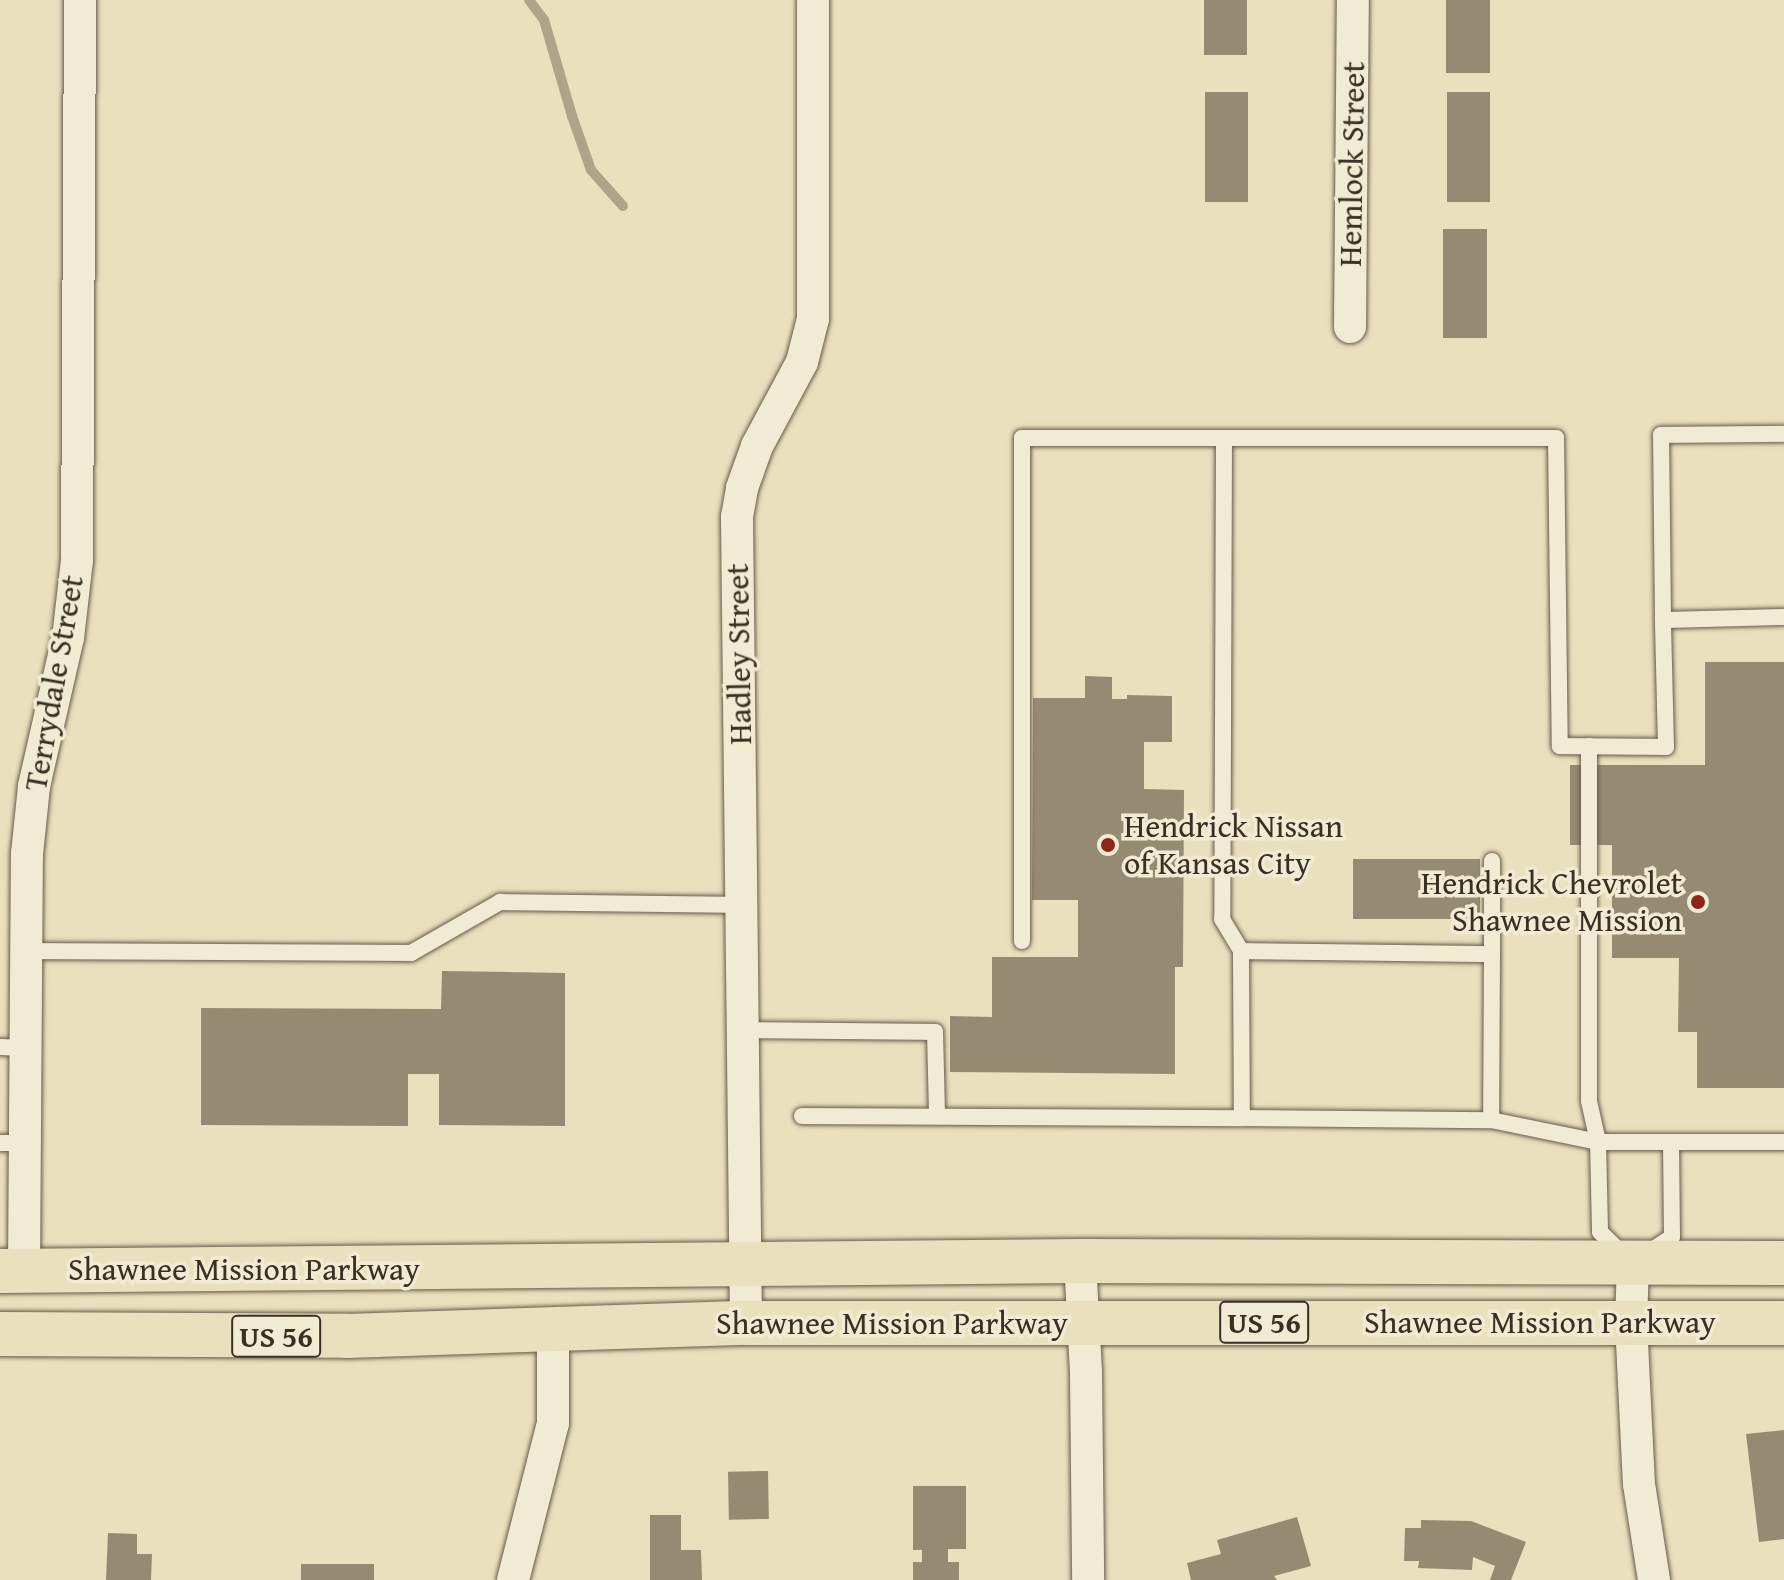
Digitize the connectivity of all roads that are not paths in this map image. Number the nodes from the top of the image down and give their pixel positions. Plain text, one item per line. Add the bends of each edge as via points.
1 (80, 0) edge
2 (813, 0) edge
3 (1353, 0) edge
4 (1350, 327) dead end
5 (1784, 434) edge
6 (1224, 438) junction
7 (1784, 617) edge
8 (1663, 620) junction
9 (1589, 746) junction
10 (1492, 861) dead end
11 (742, 905) junction
12 (1022, 941) dead end
13 (26, 951) junction
14 (1241, 951) junction
15 (1492, 954) junction
16 (744, 1030) junction
17 (13, 1048) edge
18 (802, 1116) dead end
19 (937, 1116) junction
20 (1242, 1118) junction
21 (1491, 1120) junction
22 (1598, 1142) junction
23 (1671, 1142) junction
24 (1784, 1142) edge
25 (13, 1143) edge
26 (1080, 1261) junction
27 (1633, 1263) junction
28 (1784, 1263) edge
29 (747, 1264) junction
30 (12, 1271) edge
31 (1082, 1322) junction
32 (1631, 1322) junction
33 (746, 1323) junction
34 (1784, 1323) edge
35 (553, 1328) junction
36 (0, 1334) edge
37 (513, 1580) edge
38 (1088, 1580) edge
39 (1654, 1580) edge

1 - 13 street, Terrydale Street via 77,560 68,638 34,786
2 - 11 street, Hadley Street via 813,319 802,362 757,446 737,517
3 - 4 street, Hemlock Street
5 - 8 lane via 1661,435
6 - 9 lane via 1556,438 1560,746
6 - 12 lane via 1022,438
6 - 14 lane via 1222,919
7 - 8 lane
8 - 9 lane via 1666,747
9 - 22 lane via 1589,1101
10 - 15 lane
11 - 13 lane via 500,902 411,953
11 - 16 street, Hadley Street
13 - 17 street, Terrydale Street
14 - 15 lane
14 - 20 lane
15 - 21 lane
16 - 19 lane via 935,1032
16 - 29 street, Hadley Street
17 - 25 street, Terrydale Street
18 - 19 lane
19 - 20 lane
20 - 21 lane
21 - 22 lane
22 - 23 lane
22 - 27 lane via 1600,1232
23 - 24 lane
23 - 27 lane via 1672,1237
25 - 30 street, Terrydale Street
26 - 27 highway, Shawnee Mission Parkway / US 56
26 - 29 highway, Shawnee Mission Parkway / US 56
26 - 31 street
27 - 28 highway, Shawnee Mission Parkway / US 56
27 - 32 street
29 - 30 highway, Shawnee Mission Parkway / US 56
29 - 33 street, Hadley Street
31 - 32 highway, Shawnee Mission Parkway / US 56
31 - 33 highway, Shawnee Mission Parkway / US 56
31 - 38 street
32 - 34 highway, Shawnee Mission Parkway / US 56
32 - 39 street via 1639,1484
33 - 35 highway, Shawnee Mission Parkway / US 56
35 - 36 highway, Shawnee Mission Parkway / US 56 via 347,1336
35 - 37 street via 553,1423

